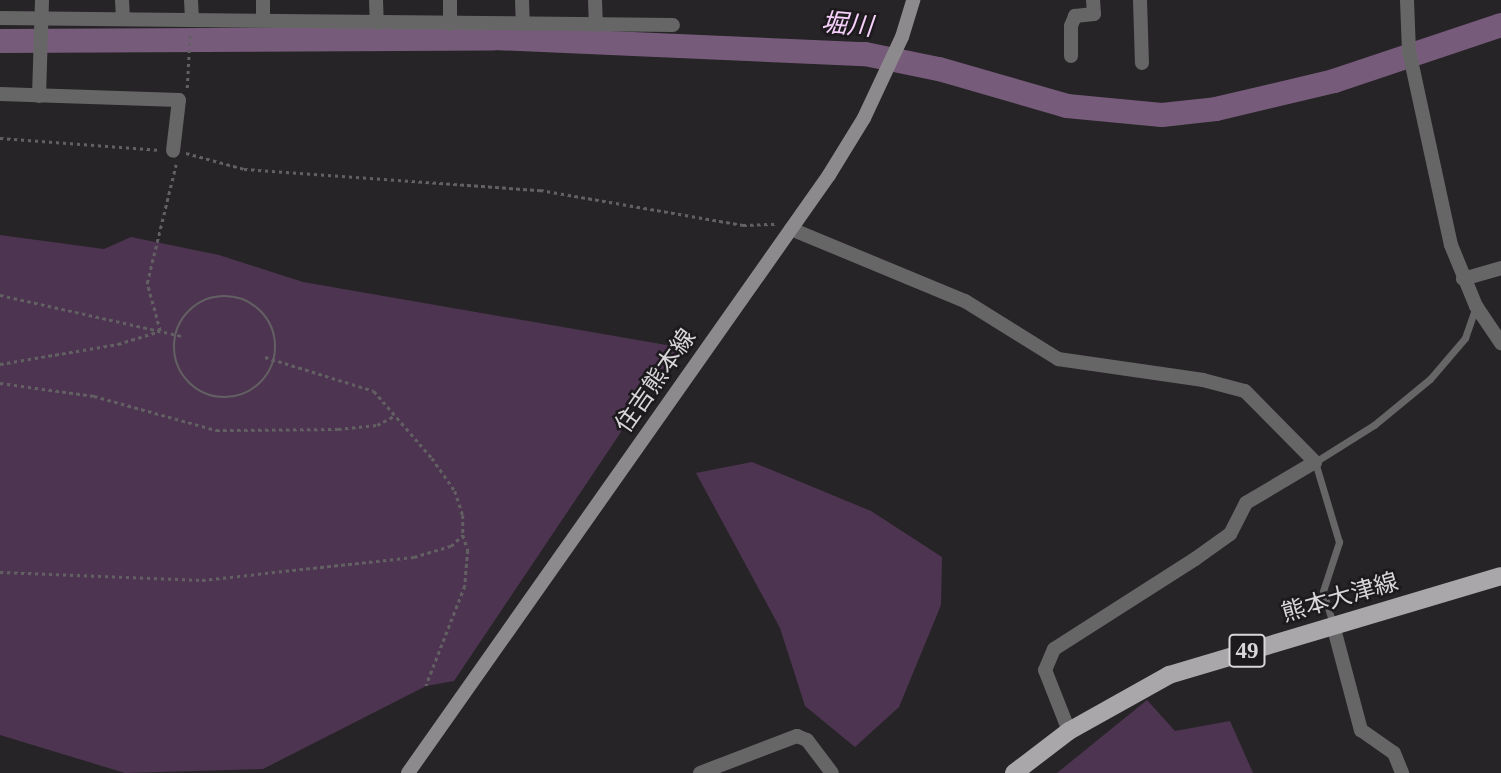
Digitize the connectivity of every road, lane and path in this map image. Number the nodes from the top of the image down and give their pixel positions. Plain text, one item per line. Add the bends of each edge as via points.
1 (42, 0) edge
2 (122, 0) edge
3 (191, 0) edge
4 (263, 0) edge
5 (376, 0) edge
6 (450, 0) edge
7 (522, 0) edge
8 (595, 0) edge
9 (914, 0) edge
10 (1093, 0) edge
11 (1140, 0) edge
12 (1407, 0) edge
13 (0, 18) edge
14 (42, 18) junction
15 (123, 18) junction
16 (263, 19) junction
17 (191, 20) junction
18 (377, 23) junction
19 (450, 24) junction
20 (523, 24) junction
21 (596, 25) junction
22 (673, 25) dead end
23 (1071, 56) dead end
24 (189, 57) dead end
25 (1142, 63) dead end
26 (0, 94) edge
27 (39, 96) junction
28 (0, 138) edge
29 (173, 150) joint
30 (791, 229) junction
31 (1501, 268) edge
32 (1463, 279) junction
33 (0, 295) edge
34 (1476, 306) junction
35 (160, 331) junction
36 (175, 334) junction
37 (182, 336) dead end
38 (1501, 343) edge
39 (265, 357) dead end
40 (275, 360) junction
41 (0, 364) edge
42 (0, 383) edge
43 (394, 416) junction
44 (1315, 462) junction
45 (463, 535) junction
46 (0, 572) edge
47 (1501, 576) edge
48 (1333, 625) junction
49 (426, 686) dead end
50 (1069, 731) junction
51 (408, 773) edge
52 (700, 773) edge
53 (832, 773) edge
54 (1014, 773) edge
55 (1402, 773) edge

1 - 14 street
2 - 15 street
3 - 17 street
4 - 16 street
5 - 18 street
6 - 19 street
7 - 20 street
8 - 21 street
9 - 30 main road, 住吉熊本線 via 864,118
10 - 23 street via 1094,14 1075,16 1071,26
11 - 25 street
12 - 32 street via 1413,73 1451,245
13 - 14 street
14 - 15 street
14 - 27 street
15 - 17 street
16 - 17 street
16 - 18 street
17 - 24 path
18 - 19 street
19 - 20 street
20 - 21 street
21 - 22 street
26 - 27 street
27 - 29 street via 180,100
28 - 29 path
30 - 35 path via 774,222 743,225 540,190 244,169 178,151 148,272 148,295
30 - 44 street via 964,301 1058,359 1203,380 1245,391
30 - 51 main road, 住吉熊本線
31 - 32 street
32 - 34 street
33 - 35 path
34 - 38 street
34 - 44 lane via 1465,338 1430,379 1374,425
35 - 36 path
35 - 41 path via 126,343
36 - 37 path
36 - 40 path via 187,312 201,302 225,296 242,299 268,320 276,344
36 - 40 path via 180,373 212,397 251,392 270,373
39 - 40 path
40 - 43 path via 374,391
42 - 43 path via 110,399 216,430 338,429 377,425
43 - 45 path via 454,491 463,515
44 - 48 lane via 1339,542 1323,592
44 - 50 street via 1246,503 1230,534 1142,596 1054,649 1045,670
45 - 46 path via 451,545 414,557 202,580
45 - 49 path via 468,550 465,586
47 - 48 main road, 熊本大津線 / 49
48 - 50 main road, 熊本大津線 / 49 via 1169,675
48 - 55 street via 1361,730 1394,753
50 - 54 main road, 熊本大津線 / 49
52 - 53 street via 797,736 807,740

